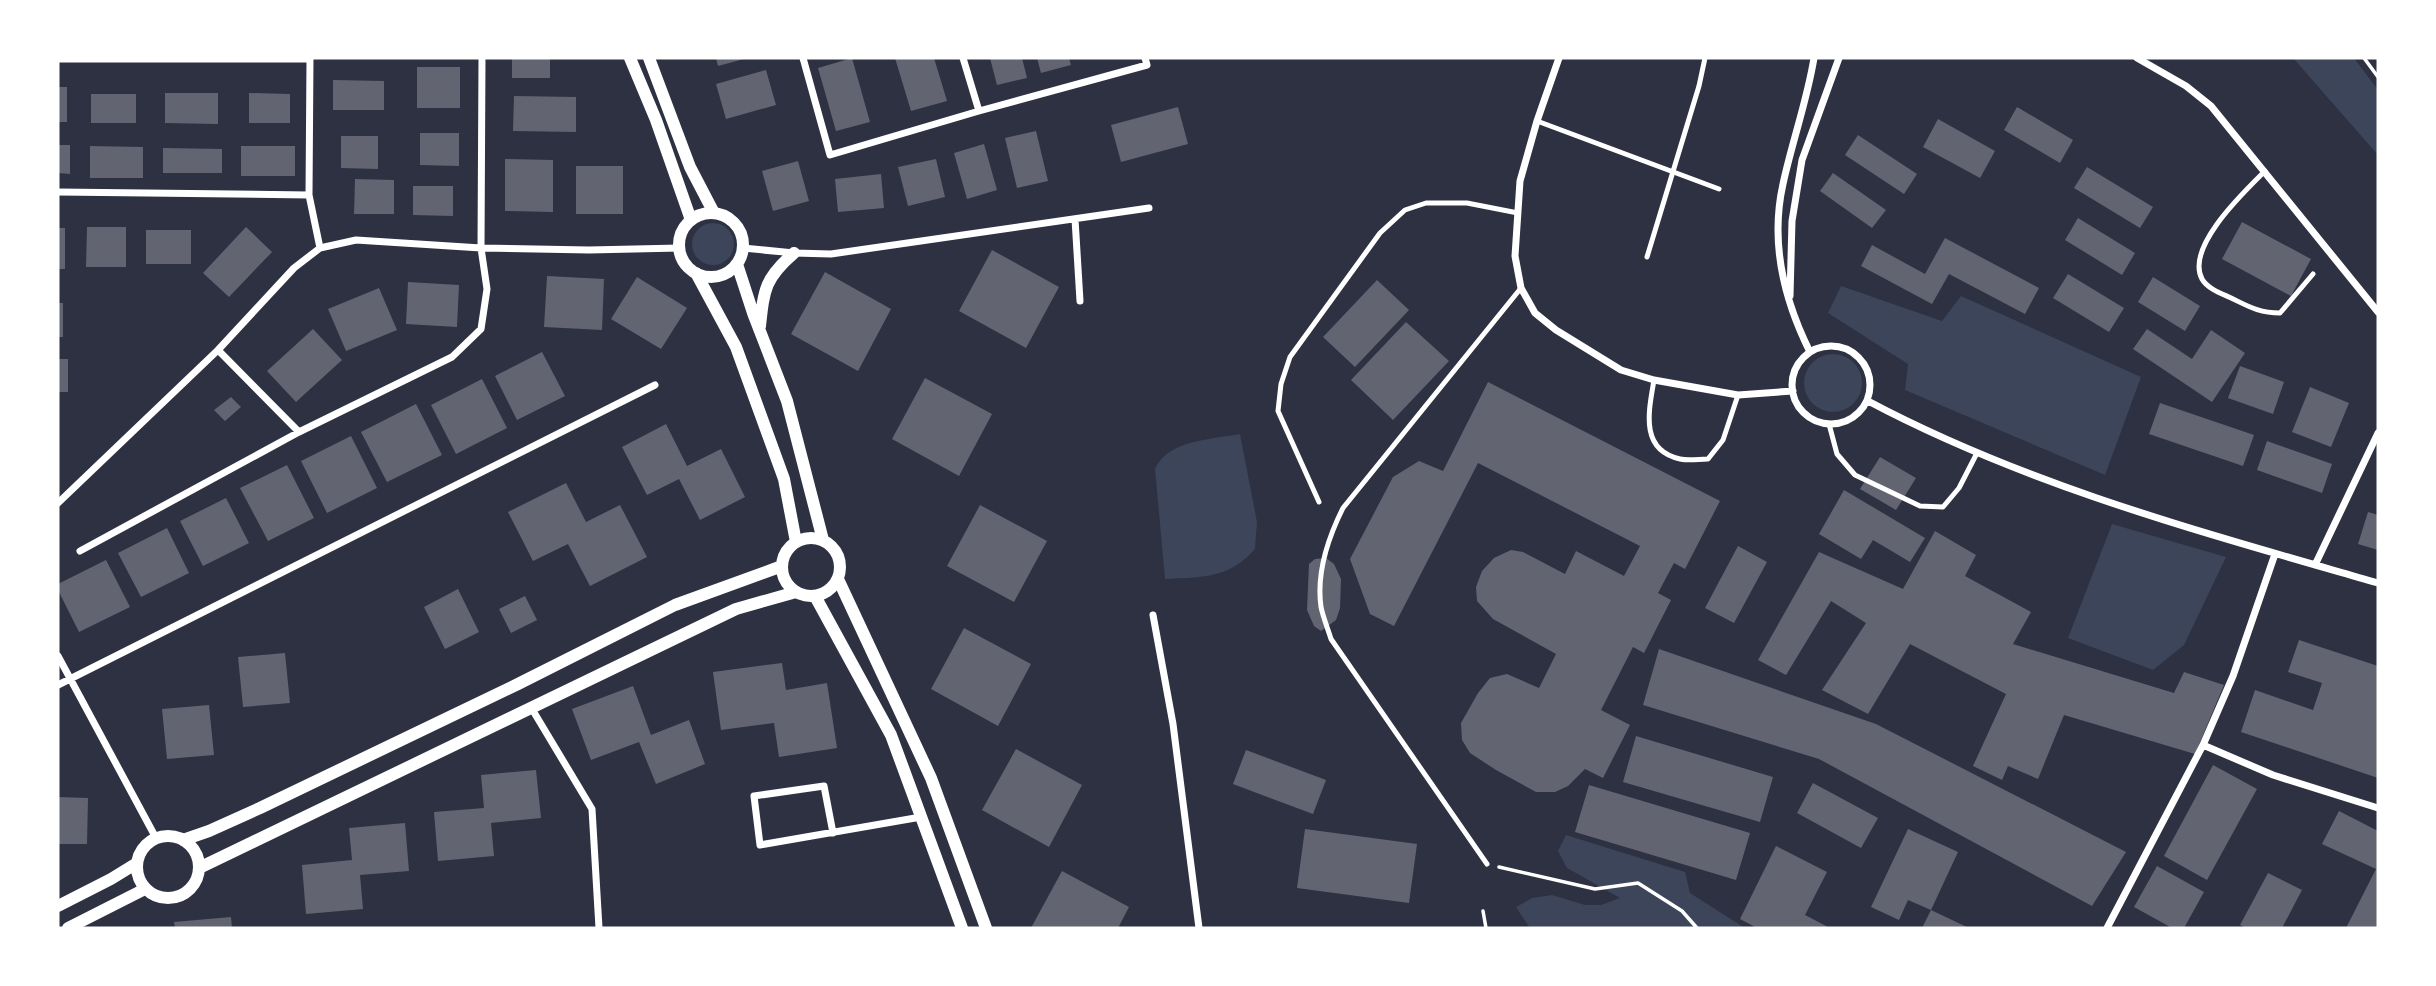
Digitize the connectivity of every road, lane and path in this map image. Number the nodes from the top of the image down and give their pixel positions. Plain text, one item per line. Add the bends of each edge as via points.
1 (482, 58) edge
2 (630, 58) edge
3 (649, 58) edge
4 (803, 58) edge
5 (963, 58) edge
6 (1559, 58) edge
7 (1705, 58) edge
8 (1814, 58) edge
9 (1839, 58) edge
10 (2137, 58) edge
11 (2364, 58) edge
12 (58, 59) edge
13 (310, 59) edge
14 (1146, 61) edge
15 (2378, 76) edge
16 (979, 111) junction
17 (1537, 121) junction
18 (2264, 171) junction
19 (1673, 172) junction
20 (1719, 189) dead end
21 (58, 192) edge
22 (309, 195) junction
23 (1149, 208) dead end
24 (714, 213) junction
25 (1518, 213) junction
26 (1075, 219) junction
27 (691, 220) junction
28 (320, 248) junction
29 (481, 248) junction
30 (680, 248) junction
31 (743, 248) junction
32 (794, 253) junction
33 (1647, 257) dead end
34 (737, 264) junction
35 (696, 273) junction
36 (2313, 274) dead end
37 (1521, 288) junction
38 (1080, 301) dead end
39 (1790, 307) junction
40 (2378, 312) edge
41 (760, 330) junction
42 (218, 350) junction
43 (1810, 352) junction
44 (1654, 380) junction
45 (654, 385) dead end
46 (1793, 391) junction
47 (1738, 395) junction
48 (1868, 401) junction
49 (1829, 424) junction
50 (299, 432) junction
51 (2378, 433) edge
52 (1977, 453) junction
53 (1319, 502) dead end
54 (58, 503) edge
55 (823, 540) junction
56 (796, 542) junction
57 (80, 551) dead end
58 (2274, 554) junction
59 (2315, 565) junction
60 (782, 566) junction
61 (838, 579) junction
62 (2378, 583) edge
63 (796, 592) junction
64 (815, 596) junction
65 (1153, 615) dead end
66 (58, 656) edge
67 (71, 678) junction
68 (58, 685) edge
69 (532, 709) junction
70 (2203, 745) junction
71 (2378, 808) edge
72 (921, 817) junction
73 (833, 832) junction
74 (156, 838) junction
75 (183, 840) junction
76 (136, 863) junction
77 (1487, 864) joint
78 (199, 868) junction
79 (145, 889) junction
80 (58, 906) edge
81 (1483, 911) dead end
82 (68, 928) edge
83 (599, 928) edge
84 (962, 928) edge
85 (986, 928) edge
86 (1199, 928) edge
87 (1486, 928) edge
88 (1697, 928) edge
89 (2107, 928) edge

1 - 29 street
2 - 27 street
3 - 24 street via 690,167
4 - 16 street via 830,155
5 - 16 street
6 - 17 street
7 - 19 lane
8 - 39 street via 1778,222 1781,271
9 - 39 street via 1796,188
10 - 18 street via 2211,106
11 - 15 path
12 - 13 street
13 - 22 street
14 - 16 street
17 - 19 lane
17 - 25 street via 1520,181
18 - 36 lane via 2214,230 2199,262 2202,279 2261,313 2280,313
18 - 40 street
19 - 20 lane
19 - 33 lane
21 - 22 street
22 - 28 street
23 - 26 street
24 - 27 street
24 - 31 street via 732,220 743,238
25 - 37 street via 1515,256
25 - 53 lane via 1468,203 1426,203 1405,211 1380,233 1290,357 1278,411
26 - 32 street via 831,254
26 - 38 street
27 - 30 street via 684,228
28 - 29 street via 356,240
28 - 42 street via 294,268
29 - 30 street
29 - 50 street via 487,289 481,329 452,357
30 - 35 street via 688,267
31 - 32 street
31 - 34 street
32 - 41 street via 770,278
34 - 35 street via 723,275
34 - 41 street
35 - 56 street via 741,360 784,478
37 - 44 street via 1535,313 1556,330 1621,370
37 - 77 lane via 1343,508 1331,533 1321,579 1321,607 1331,639
39 - 43 street
41 - 55 street via 787,401
42 - 50 street
42 - 54 street
43 - 46 street via 1797,365
43 - 48 street via 1834,346 1857,355 1870,376
44 - 47 street
44 - 47 lane via 1648,412 1650,434 1660,449 1680,459 1708,459 1723,440
45 - 67 street
46 - 47 street
46 - 49 street via 1809,418
48 - 49 street via 1852,419
48 - 52 street
49 - 52 lane via 1838,454 1856,475 1920,506 1943,507
50 - 57 street
51 - 59 street
52 - 58 street via 2174,524
55 - 56 street
55 - 61 street via 840,561
56 - 60 street
58 - 59 street
58 - 70 street via 2233,676
59 - 62 street
60 - 63 street via 788,586
60 - 75 street via 675,605 273,802
61 - 64 street via 825,593
61 - 85 street via 931,778
63 - 64 street
63 - 69 street via 736,608
64 - 72 street via 891,735
65 - 86 street via 1173,724
66 - 67 street
67 - 68 street
67 - 74 street
69 - 78 street
69 - 83 street via 592,809
70 - 71 street via 2273,775
70 - 89 street
72 - 73 street
72 - 84 street
73 - 73 street via 760,845 754,796 824,786
74 - 75 street
74 - 76 street via 143,848
75 - 78 street via 195,852
76 - 79 street
76 - 80 street
77 - 88 path via 1595,889 1638,883 1682,911
78 - 79 street via 192,888 174,898
79 - 82 street
81 - 87 path

